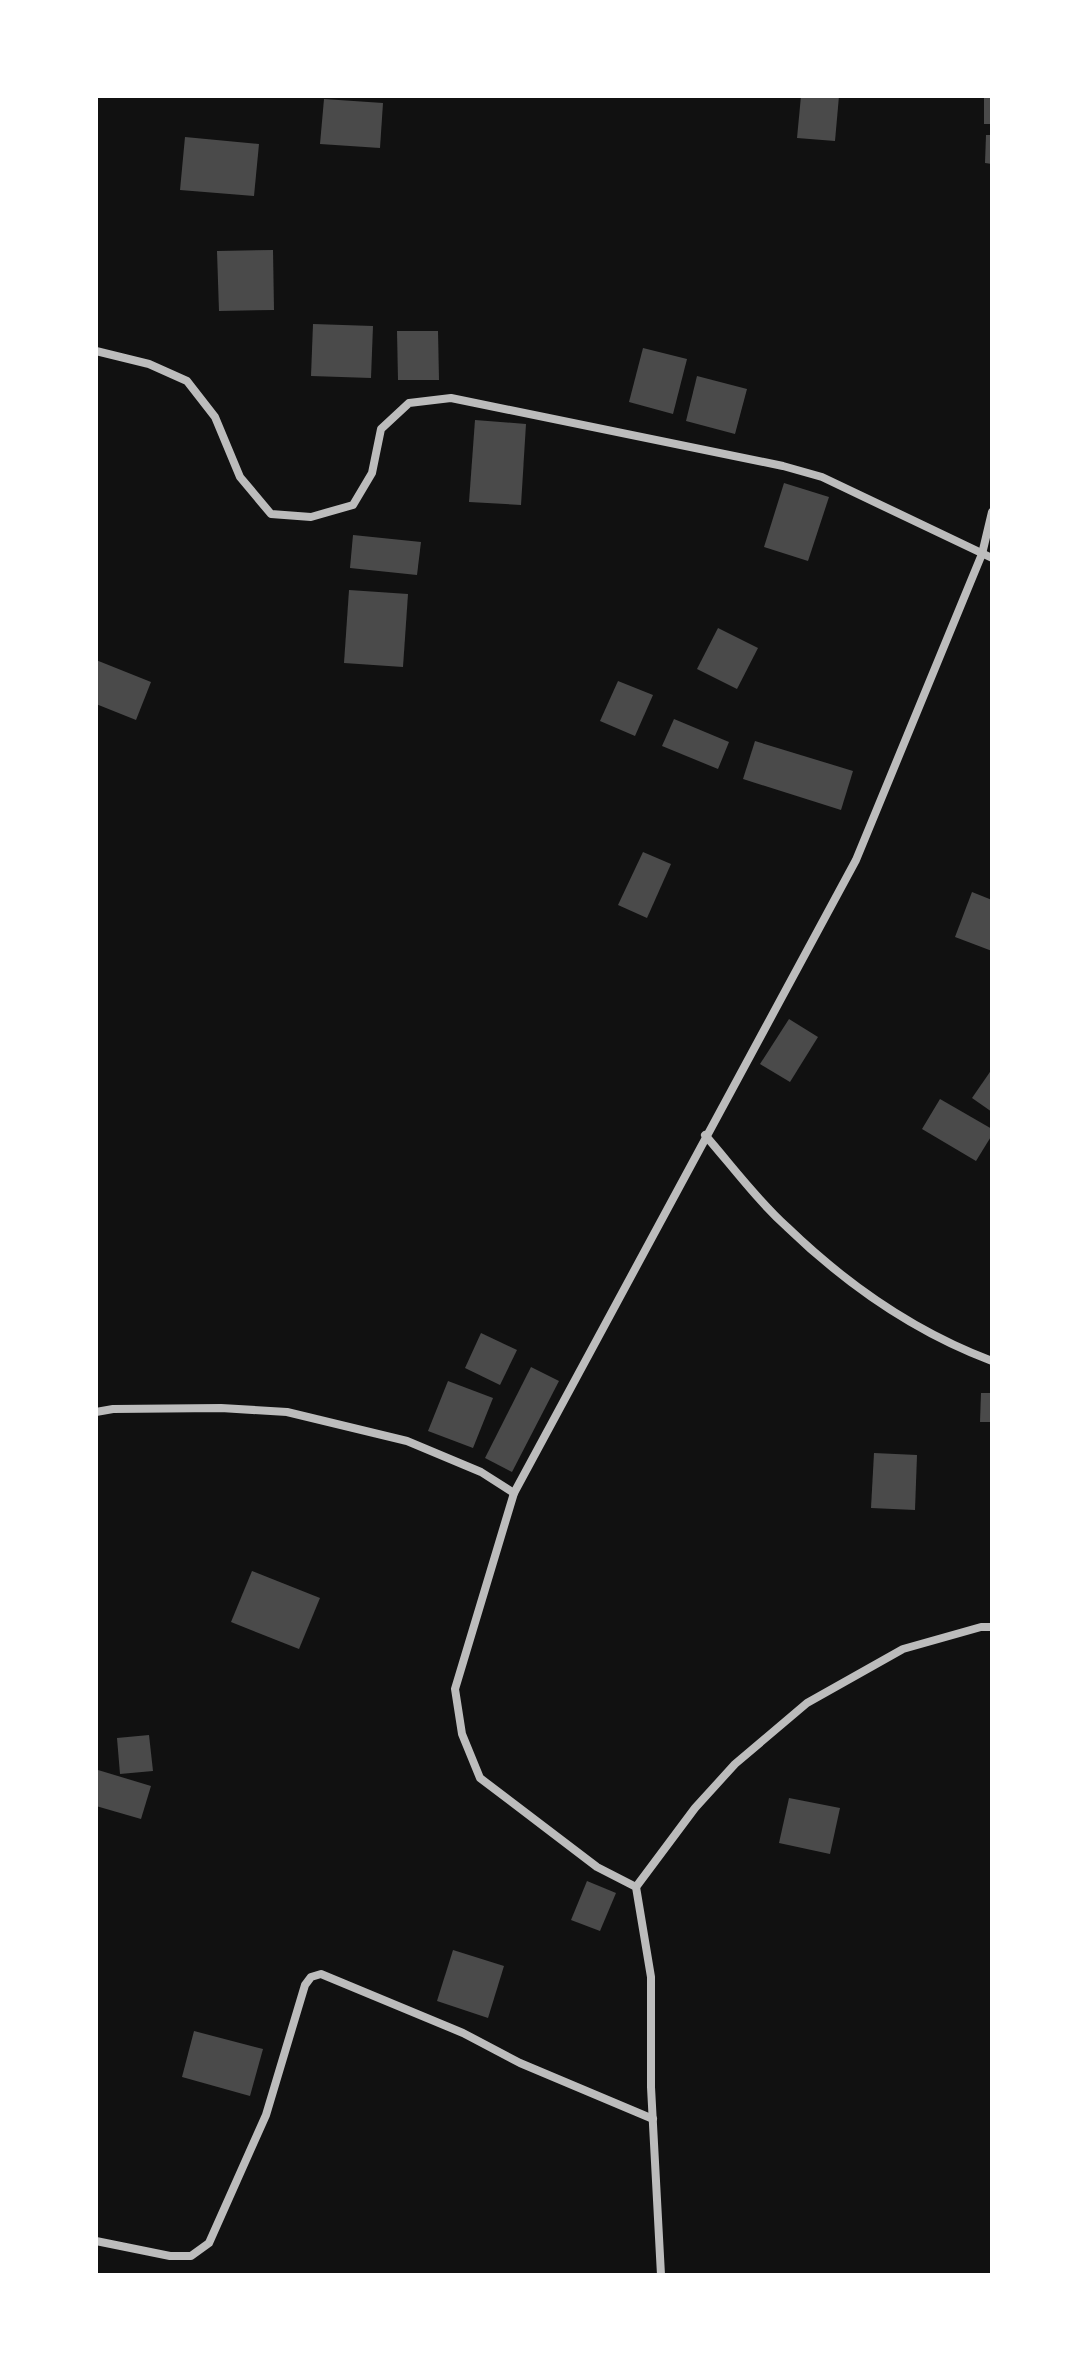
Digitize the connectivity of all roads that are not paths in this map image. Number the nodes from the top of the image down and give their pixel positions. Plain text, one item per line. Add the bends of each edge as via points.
1 (96, 351) edge
2 (992, 512) edge
3 (982, 554) junction
4 (992, 558) edge
5 (705, 1135) junction
6 (992, 1361) edge
7 (96, 1412) edge
8 (514, 1493) junction
9 (992, 1627) edge
10 (636, 1887) junction
11 (653, 2119) junction
12 (96, 2241) edge
13 (661, 2275) edge

1 - 3 street via 149,364 187,381 215,417 240,477 271,514 311,517 353,505 372,473 381,429 409,403 451,398 822,477
2 - 3 street
3 - 4 street
3 - 5 street via 856,860
5 - 6 street via 786,1227 867,1295 950,1345
5 - 8 street
7 - 8 street via 287,1412 407,1441 481,1472
8 - 10 street via 455,1689 462,1734 480,1778 597,1867
9 - 10 street via 903,1649 807,1703 735,1764
10 - 11 street via 651,1977
11 - 12 street via 321,1974 305,1985 266,2115 209,2243 191,2256 170,2256
11 - 13 street

